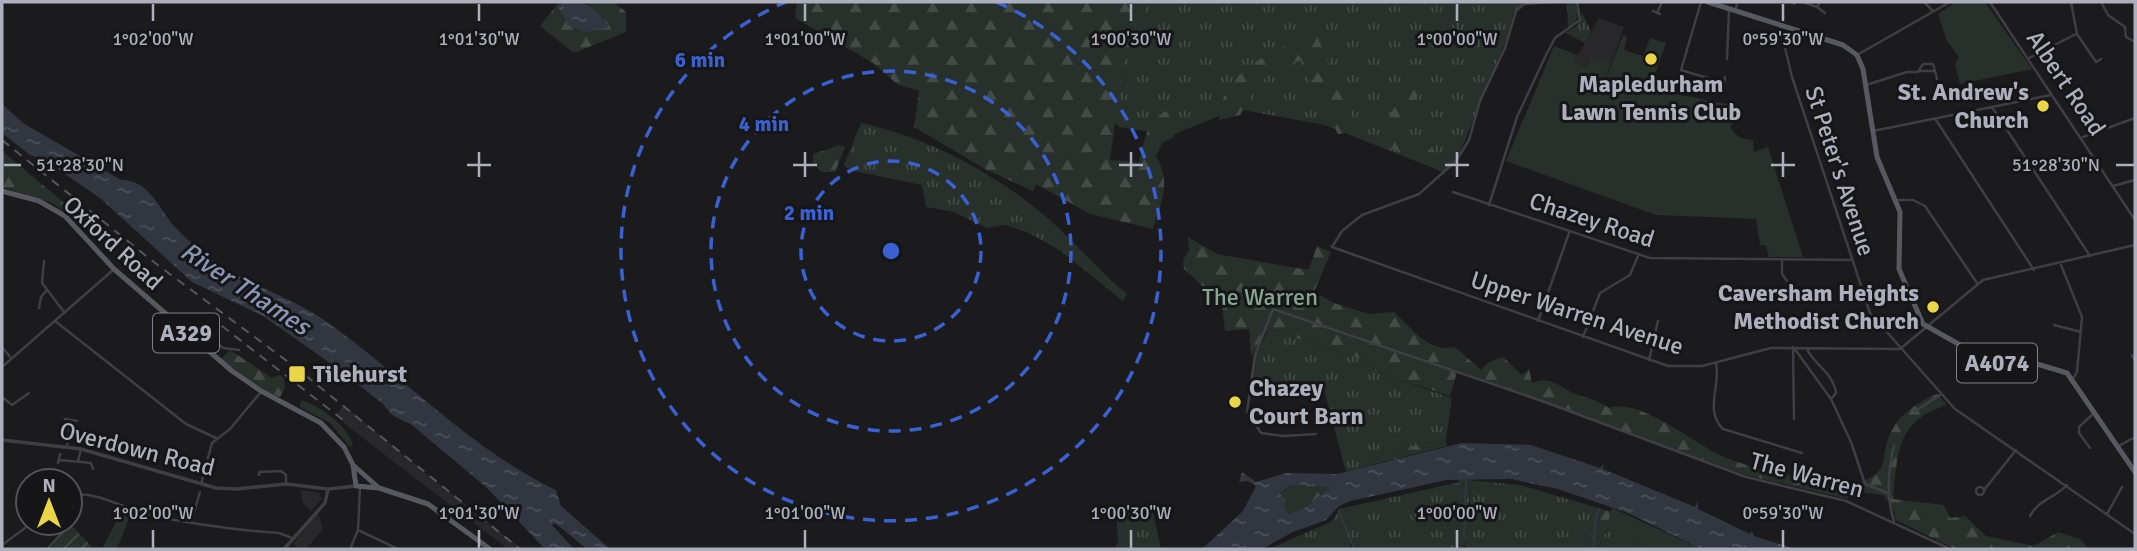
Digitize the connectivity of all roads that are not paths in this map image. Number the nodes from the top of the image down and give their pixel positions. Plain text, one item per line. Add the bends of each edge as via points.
1 (1552, 2) edge
2 (1582, 2) edge
3 (1662, 2) edge
4 (1701, 2) edge
5 (1708, 2) edge
6 (1803, 2) edge
7 (1820, 2) edge
8 (1924, 2) edge
9 (1950, 2) edge
10 (1990, 2) edge
11 (2071, 2) edge
12 (2101, 2) edge
13 (1577, 3) edge
14 (1734, 6) edge
15 (1817, 7) junction
16 (1653, 11) dead end
17 (1933, 11) junction
18 (1825, 13) dead end
19 (1780, 27) junction
20 (2077, 34) junction
21 (2135, 42) edge
22 (1857, 55) junction
23 (2029, 58) junction
24 (2101, 59) dead end
25 (1727, 60) dead end
26 (1920, 71) junction
27 (1935, 71) junction
28 (1725, 78) dead end
29 (1937, 79) dead end
30 (1866, 85) junction
31 (2053, 94) junction
32 (1992, 107) junction
33 (1936, 118) junction
34 (2135, 118) edge
35 (1873, 131) junction
36 (2081, 138) junction
37 (2135, 180) edge
38 (2113, 186) junction
39 (2, 191) edge
40 (1453, 192) dead end
41 (1898, 200) junction
42 (1489, 205) junction
43 (2135, 220) edge
44 (1569, 233) junction
45 (2135, 245) edge
46 (1637, 256) junction
47 (2091, 257) junction
48 (1782, 260) junction
49 (1850, 260) junction
50 (37, 264) dead end
51 (2061, 264) junction
52 (114, 269) junction
53 (2034, 270) junction
54 (1977, 283) junction
55 (47, 290) junction
56 (1800, 290) dead end
57 (1795, 292) junction
58 (1790, 294) dead end
59 (39, 308) dead end
60 (65, 313) junction
61 (55, 321) junction
62 (1538, 321) junction
63 (1658, 322) dead end
64 (2054, 325) dead end
65 (1926, 328) junction
66 (2081, 332) junction
67 (188, 335) junction
68 (1583, 337) junction
69 (2, 347) edge
70 (1793, 347) junction
71 (1807, 347) junction
72 (1900, 349) junction
73 (239, 350) dead end
74 (11, 358) junction
75 (1649, 360) junction
76 (1716, 363) junction
77 (2, 367) edge
78 (2073, 379) junction
79 (261, 391) junction
80 (29, 393) dead end
81 (1940, 395) junction
82 (2, 397) edge
83 (1831, 399) junction
84 (1915, 411) dead end
85 (2094, 413) junction
86 (65, 419) dead end
87 (1794, 419) dead end
88 (71, 420) junction
89 (77, 421) dead end
90 (1316, 434) dead end
91 (2135, 437) edge
92 (216, 438) junction
93 (2, 440) edge
94 (67, 446) junction
95 (1894, 446) dead end
96 (2117, 447) junction
97 (2090, 448) dead end
98 (81, 449) junction
99 (2016, 450) junction
100 (1800, 453) dead end
101 (60, 454) dead end
102 (78, 461) junction
103 (353, 465) junction
104 (93, 469) dead end
105 (2135, 472) edge
106 (259, 475) dead end
107 (365, 475) junction
108 (357, 483) junction
109 (201, 484) junction
110 (286, 484) junction
111 (2067, 485) junction
112 (379, 488) junction
113 (328, 489) junction
114 (1984, 490) dead end
115 (200, 492) dead end
116 (84, 494) edge
117 (1890, 494) junction
118 (2127, 494) dead end
119 (1890, 509) junction
120 (2106, 514) junction
121 (1882, 516) junction
122 (2030, 516) dead end
123 (1894, 521) junction
124 (191, 523) junction
125 (358, 530) junction
126 (2135, 534) edge
127 (292, 538) junction
128 (284, 549) edge
129 (351, 549) edge
130 (398, 549) edge
131 (490, 549) edge
132 (1950, 549) edge

1 - 62 street, Upper Warren Avenue via 1524,4 1516,11 1506,48 1460,157 1419,194 1362,215 1342,231 1332,247
2 - 13 street
3 - 16 street via 1658,14
4 - 28 street via 1681,71 1723,85
5 - 14 main road
6 - 15 street
7 - 15 street
8 - 17 street
9 - 17 street
10 - 23 street, Albert Road
11 - 20 street
12 - 21 street via 2108,15 2125,27 2126,37
13 - 42 street via 1578,22 1552,42 1517,117
14 - 19 main road
14 - 25 street
15 - 18 street
17 - 22 street
19 - 22 main road via 1843,45
19 - 49 street, St Peter's Avenue
20 - 23 street
20 - 24 street via 2096,62
22 - 30 main road, A4074
23 - 31 street, Albert Road
26 - 27 street
26 - 27 street via 1930,62
26 - 30 street
27 - 29 street
30 - 35 main road, A4074
31 - 32 street
31 - 36 street, Albert Road
32 - 33 street
32 - 47 street
33 - 35 street
33 - 53 street
34 - 36 street
35 - 41 main road, A4074 via 1877,158
36 - 38 street, Albert Road
37 - 38 street
38 - 43 street, Albert Road
39 - 52 main road, Oxford Road / A329 via 53,207
40 - 42 street, Chazey Road
41 - 54 street via 1925,206
41 - 65 main road, A4074 via 1902,223 1899,269
42 - 44 street, Chazey Road
44 - 46 street, Chazey Road
44 - 62 street
45 - 47 street
46 - 48 street, Chazey Road
46 - 68 street via 1630,275 1598,295
47 - 51 street
48 - 49 street, Chazey Road
48 - 57 street via 1782,274
49 - 72 street, St Peter's Avenue via 1864,304
50 - 55 street via 43,263 41,276
51 - 53 street
51 - 66 street via 2082,317
52 - 60 street
52 - 67 main road, Oxford Road / A329
53 - 54 street
54 - 65 street
55 - 59 street
55 - 60 street
56 - 57 street
57 - 58 street
60 - 61 street
61 - 74 street
61 - 92 street via 186,424
62 - 68 street, Upper Warren Avenue
63 - 75 street
64 - 66 street
65 - 72 street
65 - 78 main road, A4074 via 1985,359 2048,366
66 - 78 street
67 - 73 street via 196,324 223,348
67 - 79 main road, Oxford Road / A329
68 - 75 street, Upper Warren Avenue
69 - 74 street
70 - 71 street, Upper Warren Avenue
70 - 76 street, Upper Warren Avenue
70 - 83 street
70 - 87 street
71 - 72 street, Upper Warren Avenue
71 - 83 street via 1834,385 1836,393
72 - 81 street, St Peter's Avenue
74 - 77 street
75 - 76 street, Upper Warren Avenue via 1689,368
76 - 100 street via 1717,423 1723,429
78 - 85 main road, A4074
79 - 92 street via 230,429
79 - 103 main road, Oxford Road / A329 via 321,423 344,447
80 - 82 street via 12,405
81 - 84 street
81 - 99 street, St Peter's Avenue
83 - 117 street via 1851,442 1861,479
85 - 96 main road, A4074
85 - 97 street via 2078,426
86 - 88 street
88 - 89 street
88 - 94 street
90 - 121 street, The Warren via 1261,433 1247,411 1255,355 1273,309 1746,477 1846,501
91 - 96 street
92 - 109 street
93 - 94 street, Overdown Road
94 - 98 street, Overdown Road
95 - 117 street
96 - 105 main road, A4074
98 - 102 street
98 - 109 street, Overdown Road
99 - 111 street, St Peter's Avenue
99 - 114 street
101 - 102 street via 59,461
102 - 104 street via 91,463
103 - 107 main road, Oxford Road / A329
103 - 108 main road
106 - 110 street via 281,471
107 - 108 main road
107 - 108 main road
107 - 112 main road, Oxford Road / A329
108 - 112 main road, Oxford Road / A329
108 - 113 street, Overdown Road
108 - 125 street
109 - 110 street, Overdown Road via 237,489
110 - 113 street, Overdown Road
111 - 120 street, St Peter's Avenue
111 - 122 street via 2058,495 2039,503
112 - 131 main road, Oxford Road / A329 via 441,511
113 - 127 street via 325,503
115 - 124 street
116 - 124 street
117 - 119 street
118 - 120 street via 2122,489
119 - 121 street
119 - 123 street
120 - 126 street, St Peter's Avenue
121 - 123 street, The Warren
123 - 132 street, The Warren
124 - 127 street
125 - 129 street
125 - 130 street
127 - 128 street

